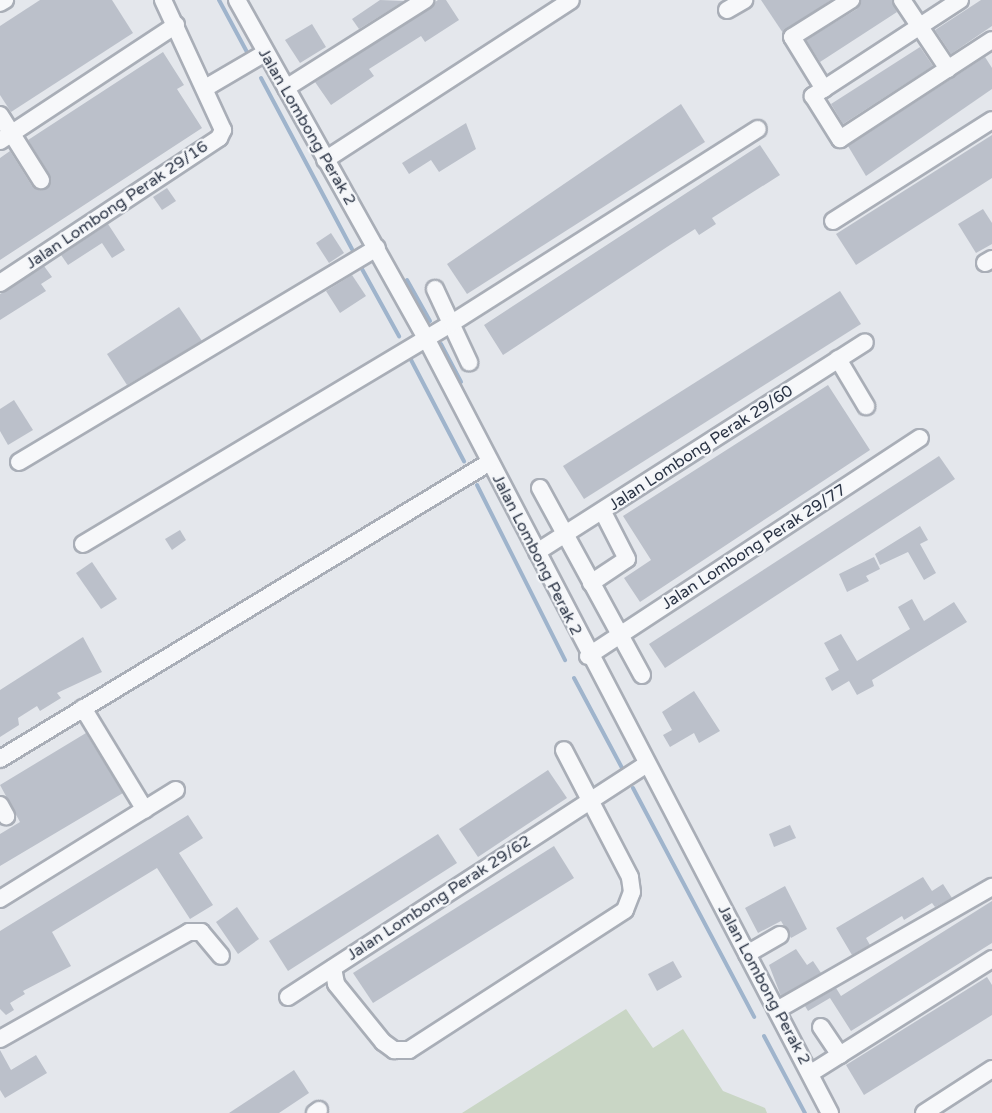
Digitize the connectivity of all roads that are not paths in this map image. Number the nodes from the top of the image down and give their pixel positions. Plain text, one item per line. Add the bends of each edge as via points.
1 (5, 0) edge
2 (163, 0) edge
3 (237, 0) edge
4 (425, 0) edge
5 (571, 0) edge
6 (744, 0) edge
7 (851, 0) edge
8 (903, 0) edge
9 (960, 0) edge
10 (0, 3) edge
11 (727, 10) dead end
12 (176, 25) junction
13 (919, 27) junction
14 (992, 40) edge
15 (265, 53) junction
16 (948, 69) junction
17 (207, 87) junction
18 (285, 88) junction
19 (818, 92) junction
20 (0, 116) edge
21 (992, 120) edge
22 (758, 129) dead end
23 (6, 137) edge
24 (325, 160) junction
25 (41, 180) dead end
26 (833, 221) dead end
27 (377, 248) junction
28 (0, 283) edge
29 (435, 289) dead end
30 (452, 323) junction
31 (426, 338) junction
32 (865, 342) dead end
33 (838, 359) junction
34 (470, 362) dead end
35 (866, 406) dead end
36 (920, 438) dead end
37 (19, 462) dead end
38 (490, 462) junction
39 (540, 488) dead end
40 (603, 512) junction
41 (565, 536) junction
42 (83, 544) dead end
43 (537, 552) junction
44 (591, 584) junction
45 (620, 635) junction
46 (588, 656) junction
47 (642, 675) dead end
48 (83, 708) junction
49 (564, 750) dead end
50 (0, 759) edge
51 (645, 765) junction
52 (176, 790) dead end
53 (591, 800) junction
54 (146, 810) junction
55 (992, 887) edge
56 (0, 899) edge
57 (780, 935) dead end
58 (747, 954) junction
59 (221, 956) dead end
60 (992, 959) edge
61 (333, 968) junction
62 (288, 997) dead end
63 (777, 1010) junction
64 (820, 1027) dead end
65 (0, 1039) edge
66 (840, 1055) junction
67 (992, 1069) edge
68 (811, 1073) junction
69 (830, 1113) edge
70 (924, 1113) edge

1 - 10 street
2 - 12 street, Jalan Lombong Perak 29/16
3 - 15 street, Jalan Lombong Perak 2
4 - 18 street
5 - 24 street
6 - 11 street
7 - 19 street via 792,37
8 - 13 street
9 - 13 street
12 - 17 street, Jalan Lombong Perak 29/16
12 - 23 street
13 - 16 street
13 - 19 street
14 - 16 street
15 - 17 street
15 - 18 street, Jalan Lombong Perak 2
16 - 19 street via 840,139
17 - 28 street, Jalan Lombong Perak 29/16 via 222,120 219,138
18 - 24 street, Jalan Lombong Perak 2
20 - 23 street
21 - 26 street
22 - 30 street
23 - 25 street
24 - 27 street, Jalan Lombong Perak 2
27 - 31 street, Jalan Lombong Perak 2
27 - 37 street
29 - 30 street
30 - 31 street
30 - 34 street
31 - 38 street, Jalan Lombong Perak 2
31 - 42 street
32 - 33 street, Jalan Lombong Perak 29/60
33 - 35 street
33 - 40 street, Jalan Lombong Perak 29/60
36 - 45 street, Jalan Lombong Perak 29/77
38 - 43 street, Jalan Lombong Perak 2
38 - 48 street
39 - 41 street
40 - 41 street, Jalan Lombong Perak 29/60
40 - 44 street via 627,558
41 - 43 street, Jalan Lombong Perak 29/60
41 - 44 street
43 - 46 street, Jalan Lombong Perak 2
44 - 45 street
45 - 46 street, Jalan Lombong Perak 29/77
45 - 47 street
46 - 51 street, Jalan Lombong Perak 2
48 - 50 street
48 - 54 street
49 - 53 street
51 - 53 street, Jalan Lombong Perak 29/62
51 - 58 street, Jalan Lombong Perak 2
52 - 54 street
53 - 61 street, Jalan Lombong Perak 29/62
53 - 61 street via 630,877 632,892 625,910 409,1050 394,1050 336,984
54 - 56 street
55 - 63 street
57 - 58 street
58 - 63 street, Jalan Lombong Perak 2
59 - 65 street via 201,932 189,932
60 - 66 street
61 - 62 street, Jalan Lombong Perak 29/62
63 - 68 street, Jalan Lombong Perak 2
64 - 66 street
66 - 68 street
67 - 70 street
68 - 69 street, Jalan Lombong Perak 2

